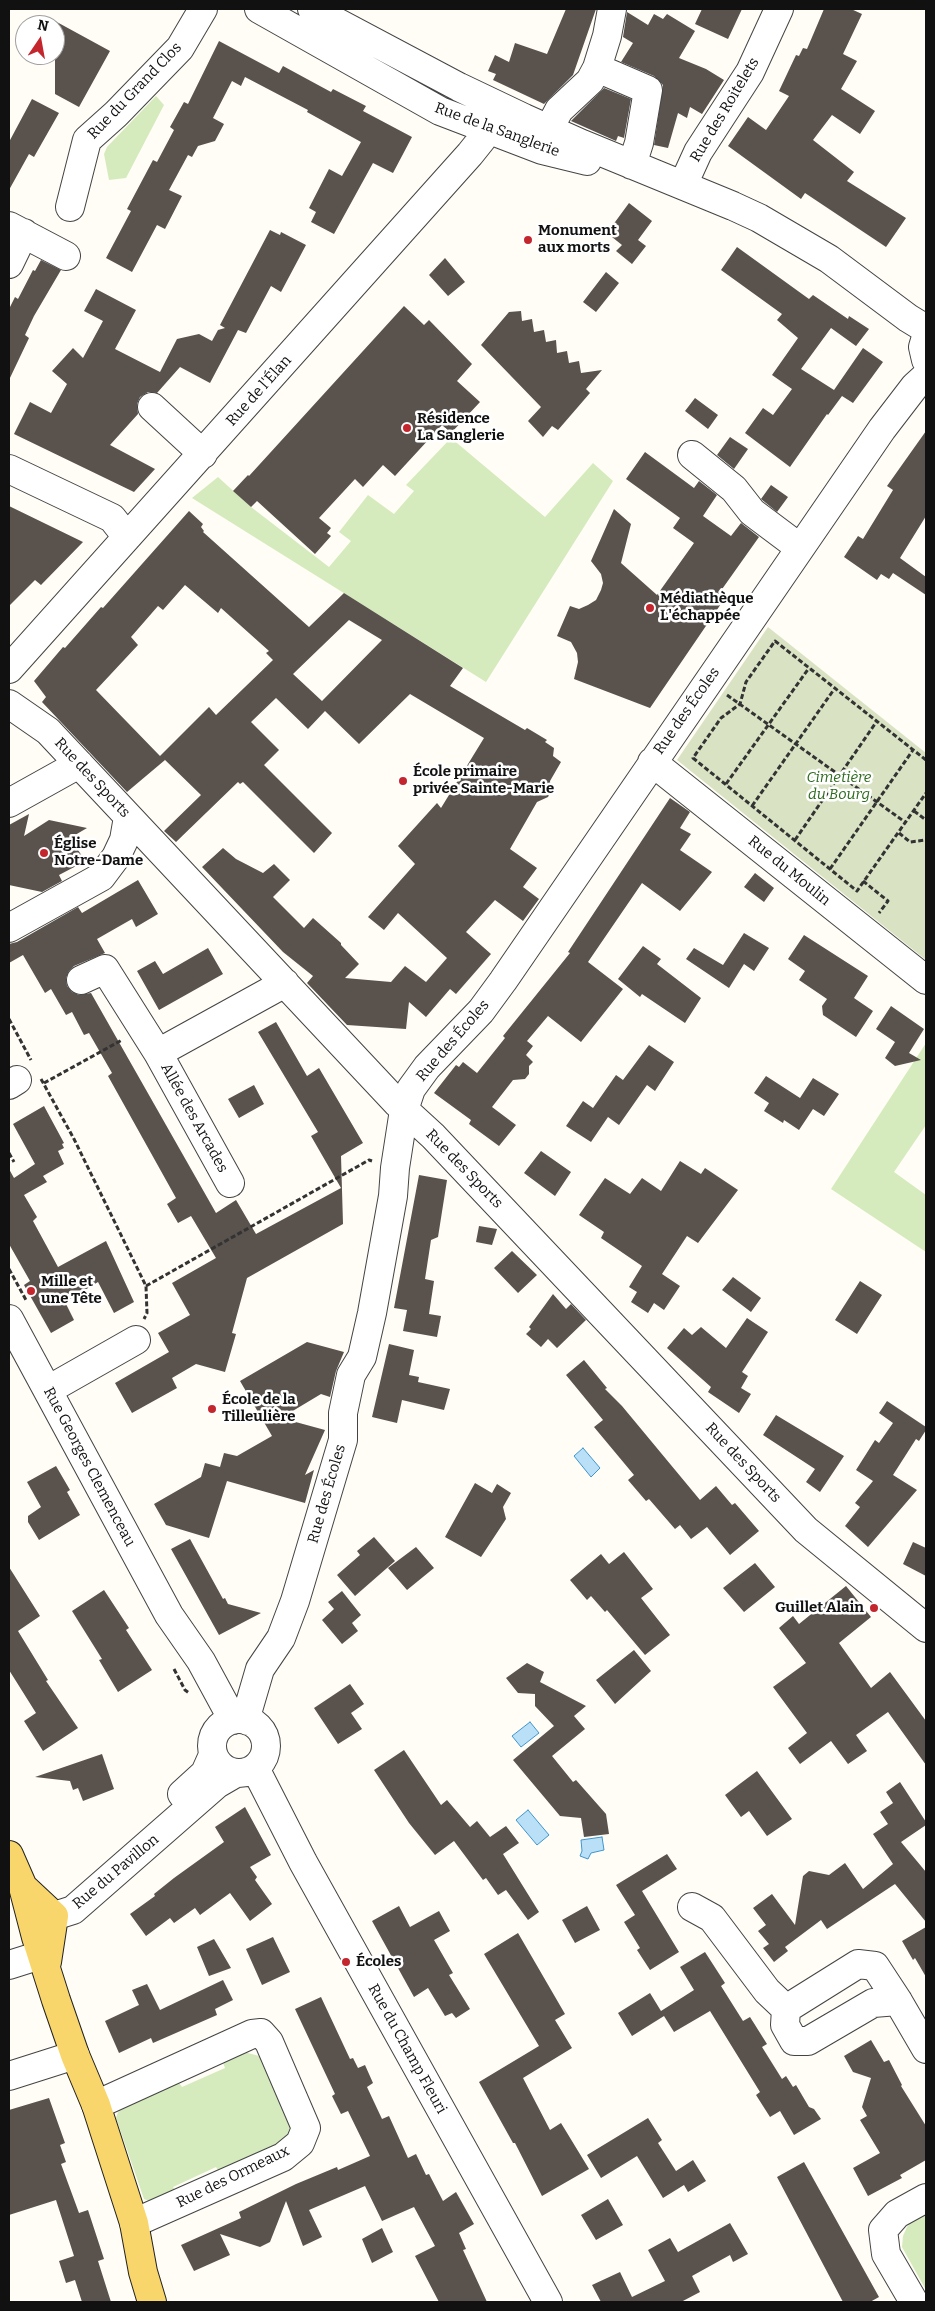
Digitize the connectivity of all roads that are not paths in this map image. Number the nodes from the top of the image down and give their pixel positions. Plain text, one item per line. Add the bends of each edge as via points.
1 (203, 9) edge
2 (259, 9) edge
3 (312, 9) edge
4 (612, 9) edge
5 (779, 9) edge
6 (597, 68) junction
7 (490, 116) junction
8 (549, 129) junction
9 (632, 165) junction
10 (676, 182) junction
11 (70, 208) dead end
12 (16, 229) edge
13 (66, 256) dead end
14 (9, 264) edge
15 (926, 329) edge
16 (926, 336) edge
17 (926, 360) edge
18 (926, 376) edge
19 (152, 407) dead end
20 (203, 454) junction
21 (692, 455) dead end
22 (9, 469) edge
23 (127, 537) junction
24 (800, 548) junction
25 (9, 669) edge
26 (9, 704) edge
27 (652, 762) junction
28 (79, 764) junction
29 (9, 803) edge
30 (128, 817) junction
31 (9, 928) edge
32 (81, 980) dead end
33 (926, 980) edge
34 (285, 983) junction
35 (158, 1053) junction
36 (404, 1110) junction
37 (230, 1183) dead end
38 (9, 1319) edge
39 (136, 1340) road end
40 (48, 1390) junction
41 (926, 1628) edge
42 (234, 1722) junction
43 (213, 1755) junction
44 (245, 1771) junction
45 (9, 1855) edge
46 (23, 1888) junction
47 (692, 1908) dead end
48 (54, 1916) junction
49 (46, 1960) junction
50 (9, 1965) edge
51 (898, 2000) junction
52 (786, 2008) junction
53 (926, 2049) edge
54 (75, 2055) junction
55 (9, 2076) edge
56 (96, 2105) junction
57 (926, 2198) edge
58 (134, 2223) junction
59 (152, 2302) edge
60 (548, 2302) edge
61 (914, 2302) edge

1 - 11 street, Rue du Grand Clos via 180,48 87,140
2 - 7 street, Rue de la Sanglerie via 440,111
3 - 7 street, Rue de la Sanglerie via 449,82
4 - 6 street, Rue de la Sanglerie
5 - 10 street, Rue des Roitelets via 750,72
6 - 8 street, Rue de la Sanglerie via 590,81 559,110
6 - 9 street via 648,90
7 - 8 street, Rue de la Sanglerie
7 - 10 street, Rue de la Sanglerie via 542,150
7 - 20 street, Rue de l'Élan via 482,139 470,154
8 - 9 street, Rue de la Sanglerie
9 - 10 street, Rue de la Sanglerie
10 - 15 street, Rue de la Sanglerie via 759,218 828,259
12 - 13 street
12 - 14 street
16 - 17 street via 923,347
18 - 24 street, Rue des Écoles via 898,407
19 - 20 street
20 - 23 street, Rue de l'Élan
21 - 24 street via 734,489 752,512
22 - 23 street via 112,518
23 - 25 street, Rue de l'Élan
24 - 27 street, Rue des Écoles
26 - 28 street, Rue des Sports via 48,732
27 - 33 street, Rue du Moulin
27 - 36 street, Rue des Écoles via 487,1003 420,1076 411,1089
28 - 29 street
28 - 30 street, Rue des Sports
30 - 31 street via 124,840 101,877
30 - 34 street, Rue des Sports
32 - 35 street, Allée des Arcades via 104,969
34 - 35 street, Allée des Arcades
34 - 36 street, Rue des Sports
35 - 37 street, Allée des Arcades
36 - 41 street, Rue des Sports via 433,1136 806,1530
36 - 42 street, Rue des Écoles via 392,1203 362,1357 351,1376 343,1413 343,1440 295,1601 280,1638 260,1670 248,1710
38 - 40 street, Rue Georges Clemenceau
39 - 40 street
40 - 42 street, Rue Georges Clemenceau via 169,1615 189,1672
42 - 43 street via 213,1739
42 - 44 street via 262,1732 266,1745 263,1758
43 - 44 street via 222,1767
43 - 48 street, Rue du Pavillon via 205,1772
44 - 48 street, Rue du Pavillon via 218,1784 73,1910
44 - 60 street, Rue du Champ Fleuri via 311,1877
45 - 46 main road
46 - 48 main road
46 - 49 main road
47 - 52 street via 712,1918 767,1991
48 - 49 main road
49 - 50 street
49 - 54 main road
51 - 52 street via 875,1966 858,1964
51 - 52 street via 872,2004 808,2041 794,2041 785,2025
51 - 53 street
54 - 55 street
54 - 56 main road
56 - 58 main road
56 - 58 street, Rue des Ormeaux via 252,2034 261,2033 269,2042 306,2128 300,2143 283,2157
57 - 61 street via 897,2214 884,2230 886,2254
58 - 59 main road

